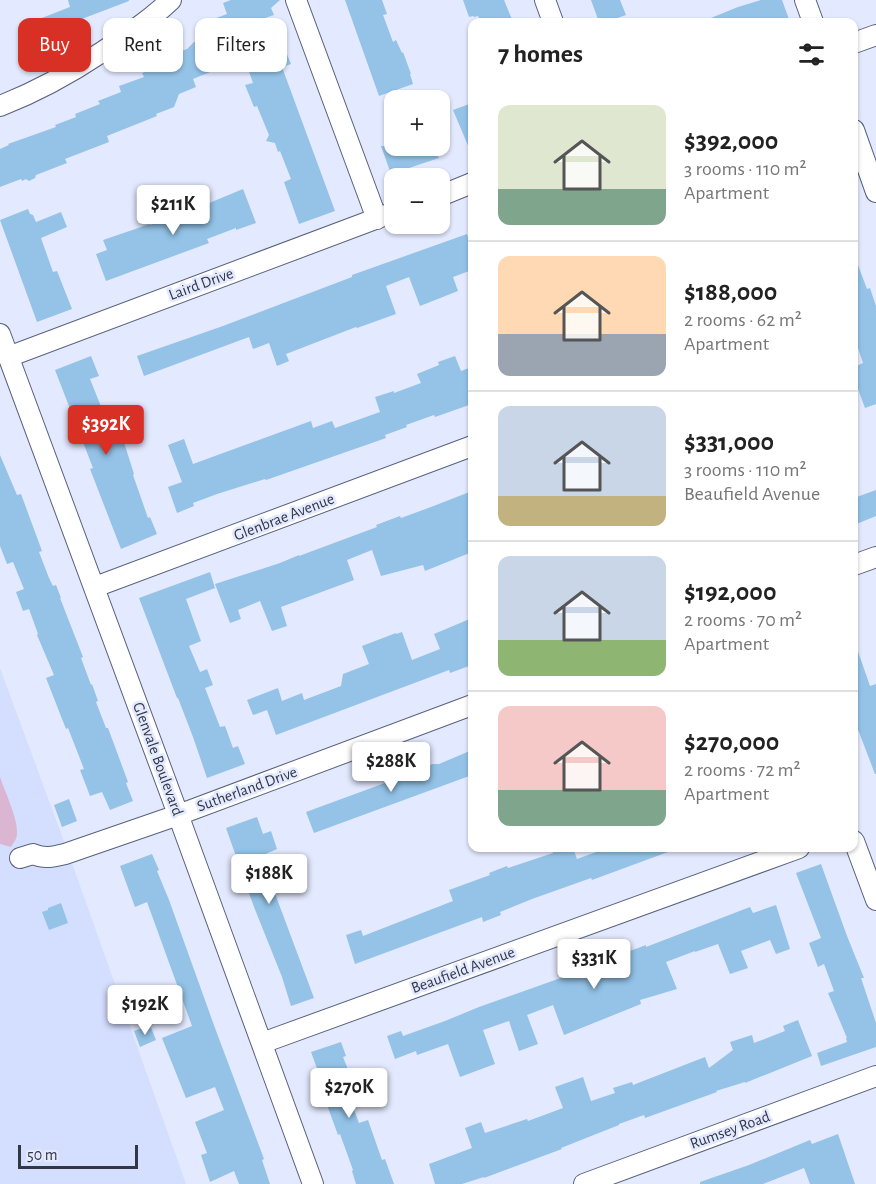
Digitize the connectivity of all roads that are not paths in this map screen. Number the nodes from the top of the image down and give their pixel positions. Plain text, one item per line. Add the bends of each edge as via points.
1 (296, 0) edge
2 (545, 0) edge
3 (805, 0) edge
4 (168, 1) edge
5 (552, 18) edge
6 (812, 18) edge
7 (876, 35) edge
8 (858, 42) edge
9 (0, 106) edge
10 (858, 141) edge
11 (468, 185) edge
12 (450, 192) edge
13 (876, 192) edge
14 (384, 210) edge
15 (384, 216) edge
16 (0, 334) edge
17 (8, 357) junction
18 (468, 447) edge
19 (876, 557) edge
20 (858, 564) edge
21 (95, 587) junction
22 (468, 706) edge
23 (178, 814) junction
24 (788, 852) edge
25 (858, 852) edge
26 (20, 858) dead end
27 (876, 900) edge
28 (262, 1043) junction
29 (876, 1076) edge
30 (314, 1184) edge
31 (584, 1184) edge

1 - 14 street
2 - 5 street
3 - 6 street
4 - 9 street via 151,19 85,63 49,85
7 - 8 street
10 - 13 street
11 - 12 street
15 - 17 street, Laird Drive
16 - 17 street, Glenvale Boulevard
17 - 21 street, Glenvale Boulevard
18 - 21 street, Glenbrae Avenue
19 - 20 street
21 - 23 street, Glenvale Boulevard
22 - 23 street, Sutherland Drive
23 - 26 street, Sutherland Drive via 52,858 33,854
23 - 28 street, Glenvale Boulevard
24 - 28 street, Beaufield Avenue
25 - 27 street
28 - 30 street, Glenvale Boulevard
29 - 31 street, Rumsey Road

